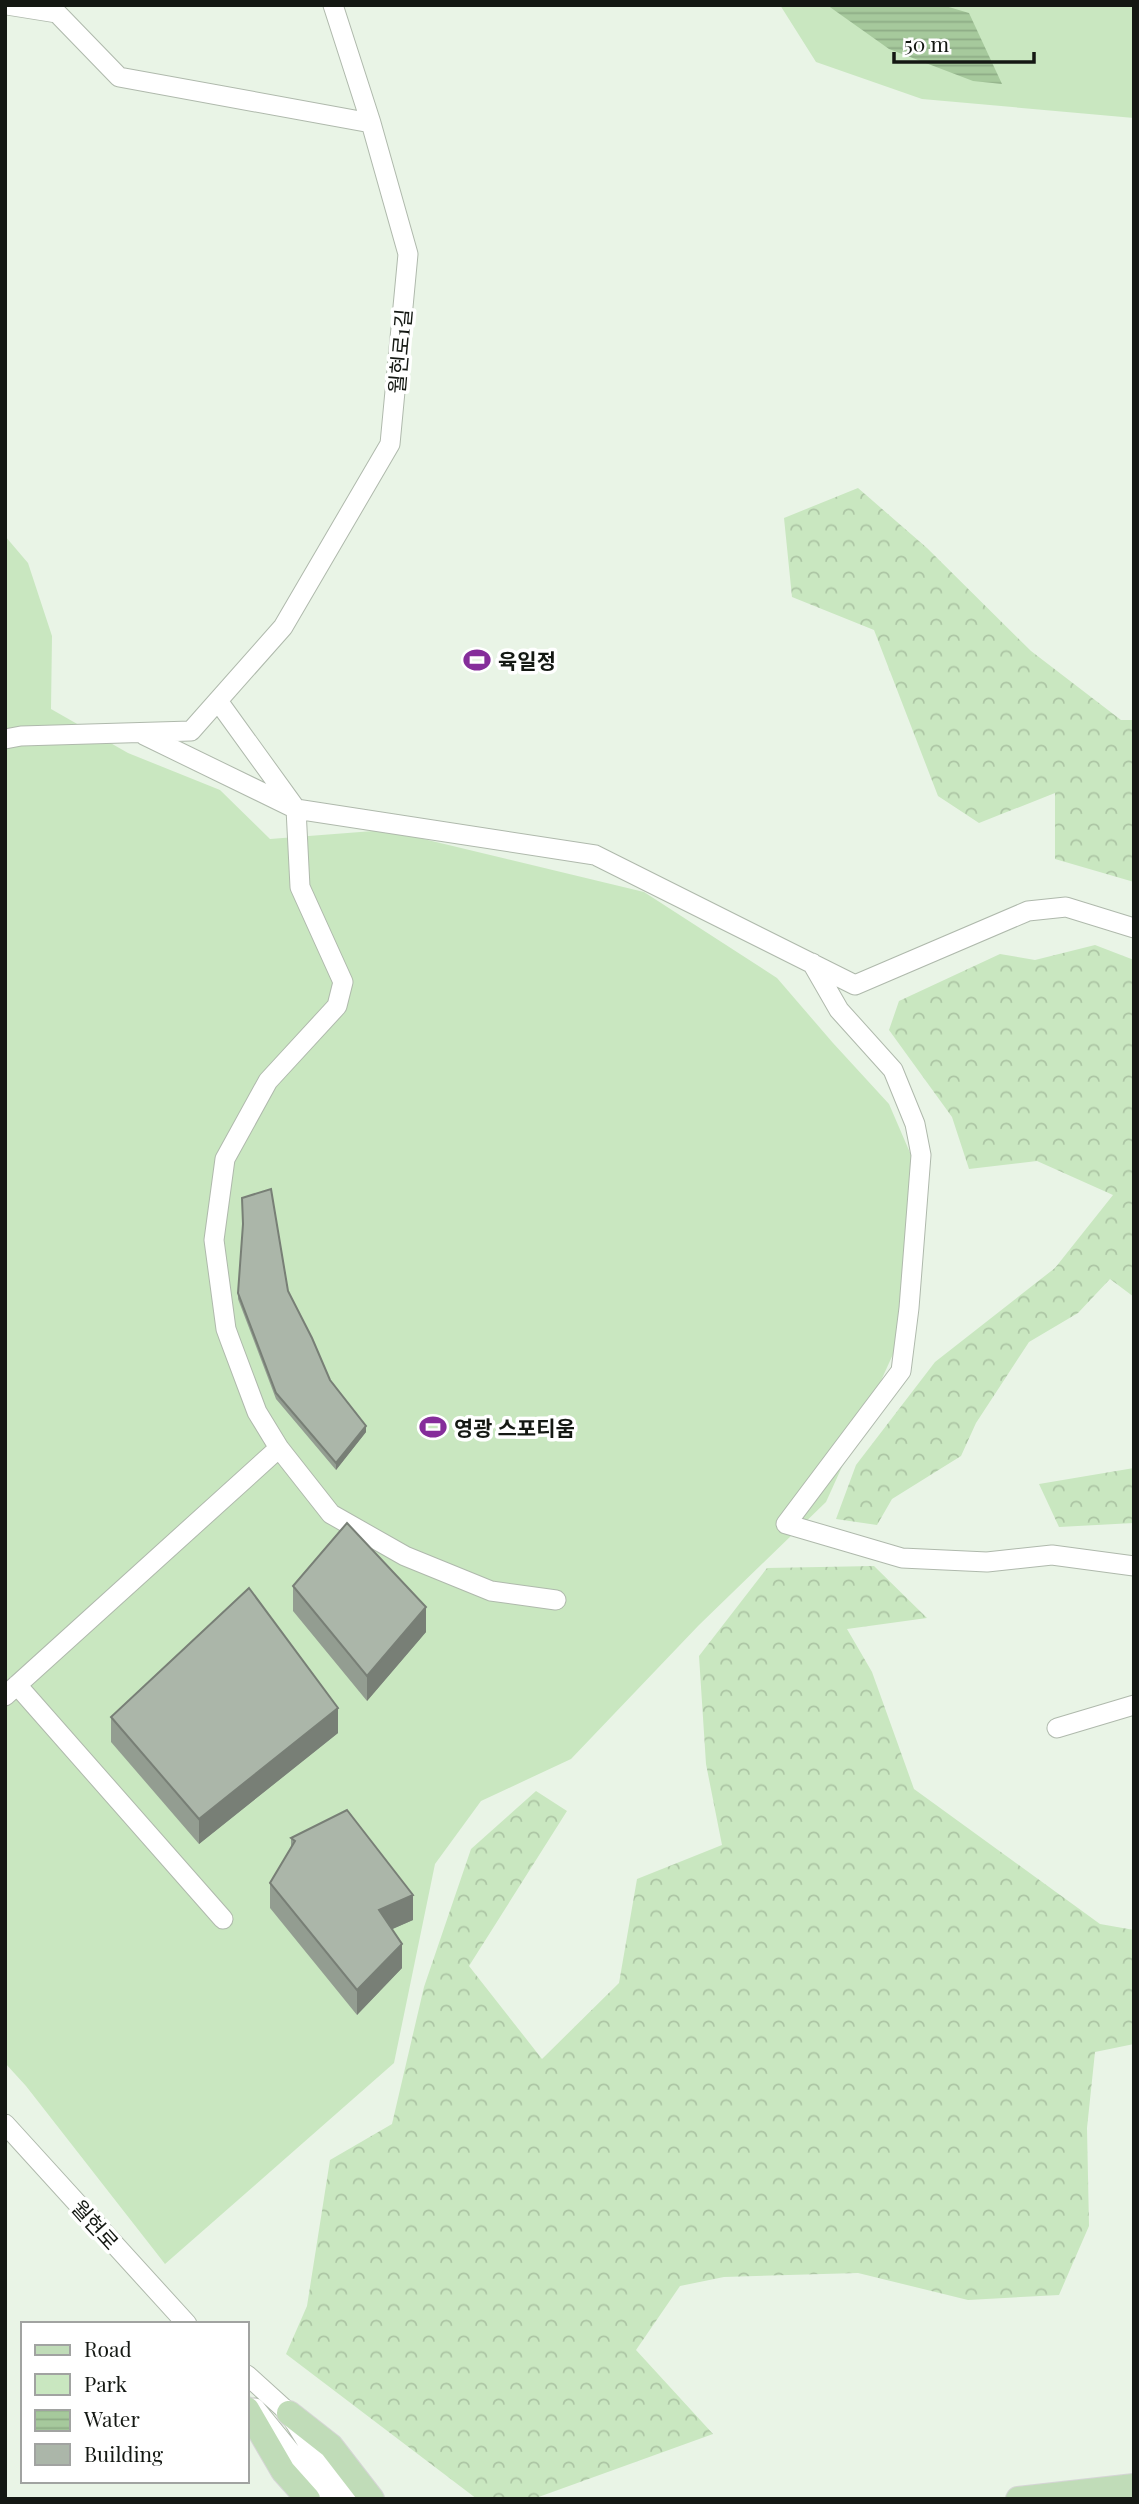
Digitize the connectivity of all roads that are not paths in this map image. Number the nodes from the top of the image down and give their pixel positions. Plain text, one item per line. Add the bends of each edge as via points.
1 (7, 5) edge
2 (333, 5) edge
3 (371, 123) junction
4 (218, 701) junction
5 (139, 733) junction
6 (5, 739) edge
7 (296, 809) junction
8 (1134, 928) edge
9 (812, 964) junction
10 (279, 1448) junction
11 (1134, 1566) edge
12 (556, 1600) dead end
13 (11, 1691) edge
14 (1134, 1705) edge
15 (1056, 1728) dead end
16 (223, 1919) dead end
17 (5, 2124) edge
18 (185, 2322) edge
19 (248, 2376) edge
20 (248, 2401) edge
21 (248, 2411) edge
22 (289, 2413) junction
23 (1134, 2486) edge
24 (308, 2499) edge
25 (329, 2499) edge
26 (347, 2499) edge
27 (372, 2499) edge
28 (1018, 2499) edge

1 - 3 street via 57,13 119,78
2 - 3 street, 월현로1길
3 - 4 street, 월현로1길 via 408,254 390,444 283,626
4 - 5 street, 월현로1길 via 191,731
4 - 7 street
5 - 6 street, 월현로1길
5 - 7 street
7 - 9 street via 595,855
7 - 10 street via 300,887 343,982 337,1006 268,1082 225,1159 214,1240 226,1329 257,1412
8 - 9 street via 1066,907 1028,911 855,985
9 - 11 street via 839,1010 892,1070 915,1125 921,1155 901,1371 786,1524 902,1558 987,1562 1052,1555
10 - 12 street via 331,1514 405,1556 491,1591
10 - 13 street
13 - 16 street
14 - 15 street
17 - 18 street, 월현로
19 - 22 street
20 - 25 street
21 - 24 main road via 283,2471
22 - 26 street
22 - 27 main road via 331,2446
23 - 28 main road

